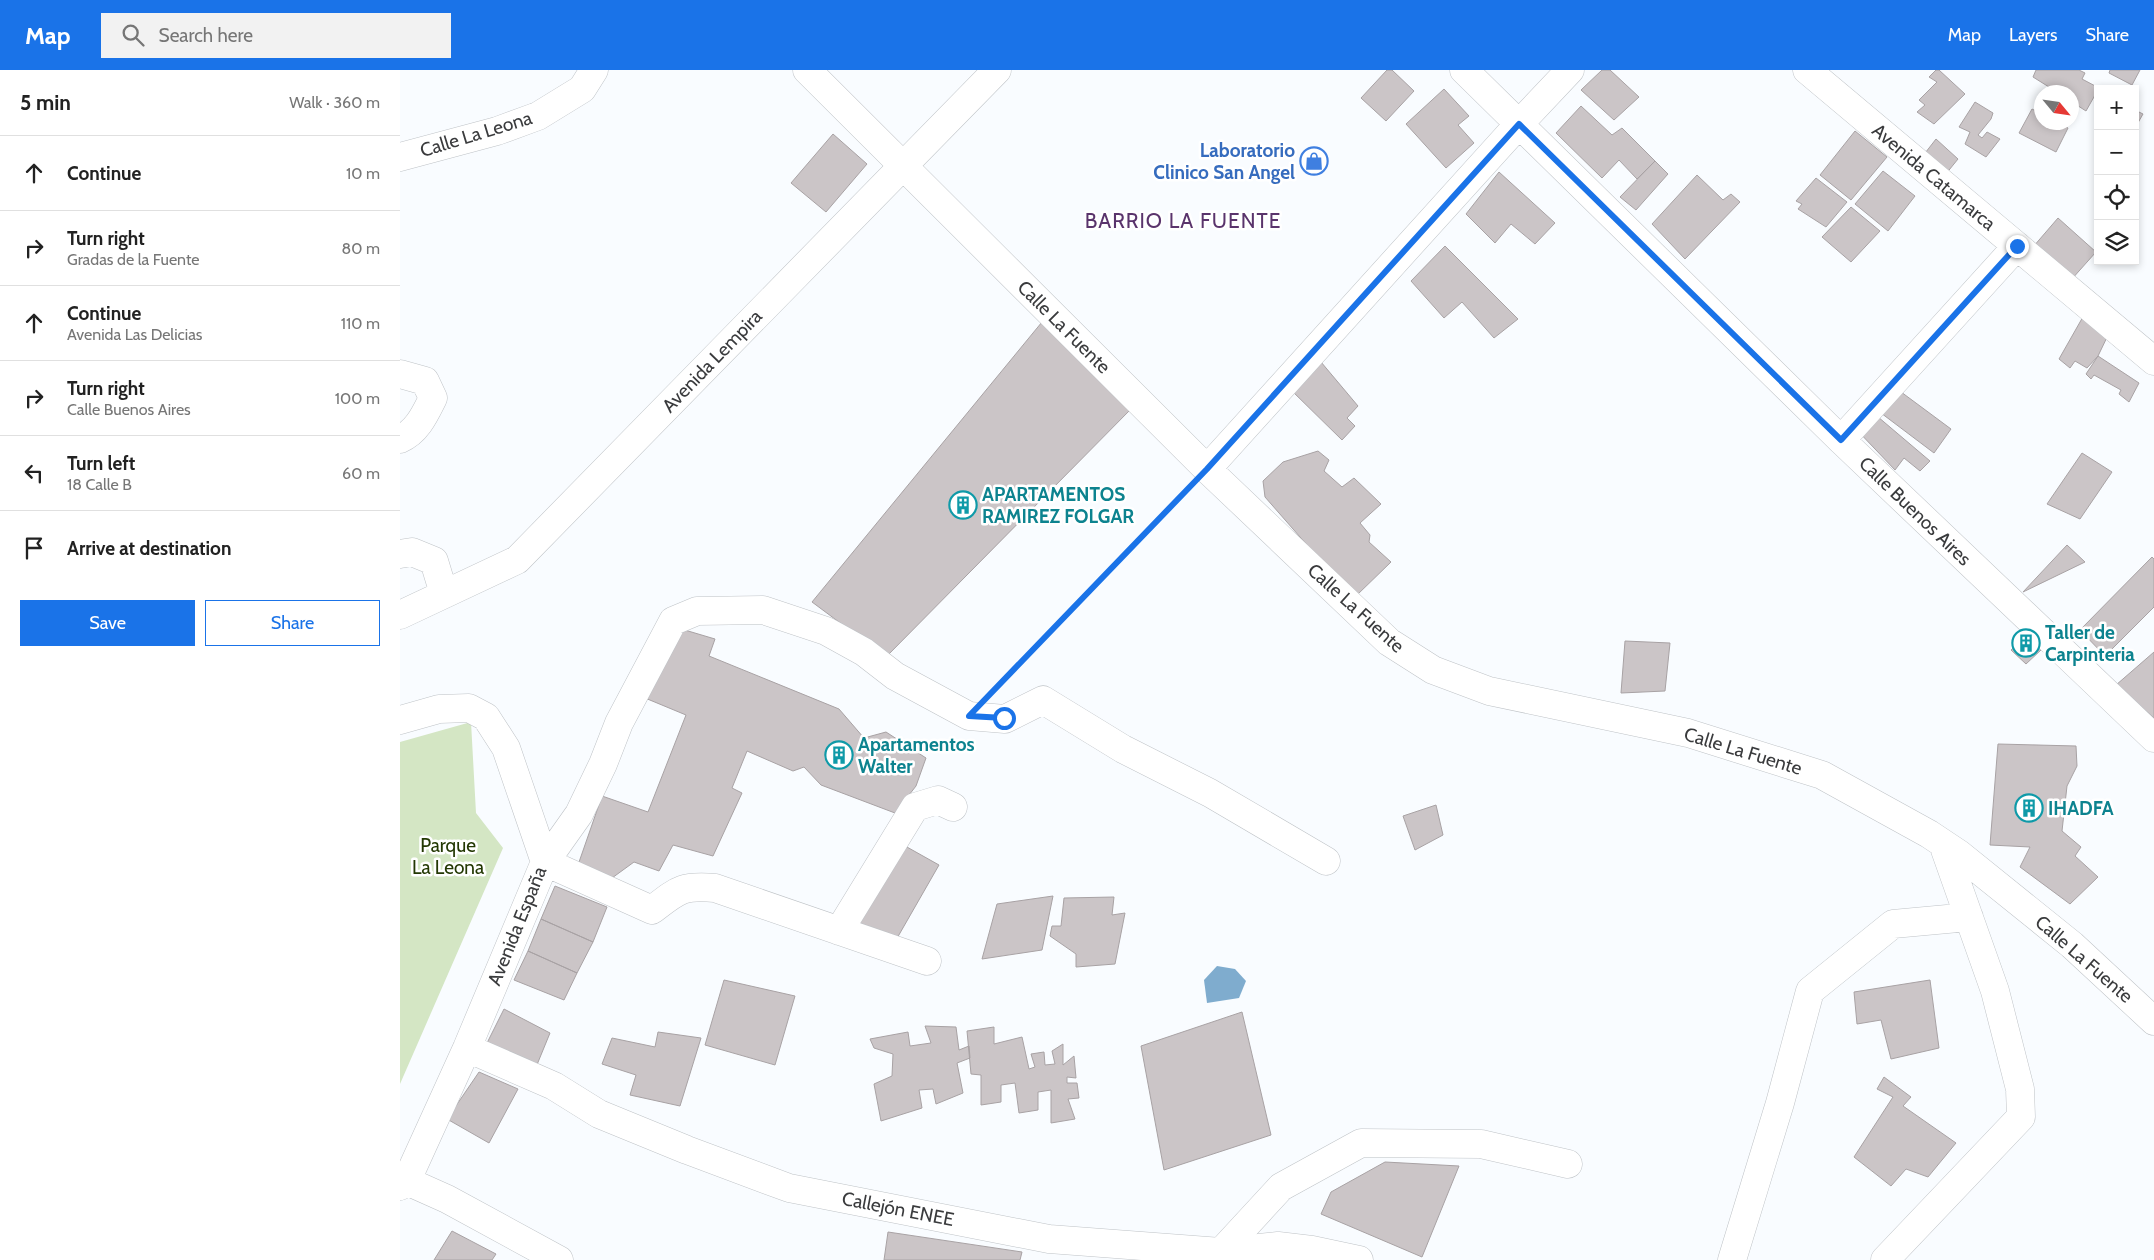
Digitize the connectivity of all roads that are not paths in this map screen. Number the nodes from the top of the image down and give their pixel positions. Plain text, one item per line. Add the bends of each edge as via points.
1 (594, 70) edge
2 (807, 70) edge
3 (997, 70) edge
4 (1464, 70) edge
5 (1570, 70) edge
6 (1807, 70) edge
7 (1519, 124) junction
8 (400, 157) edge
9 (903, 166) junction
10 (2017, 246) junction
11 (2154, 361) edge
12 (400, 374) edge
13 (400, 439) edge
14 (1841, 440) junction
15 (1207, 469) junction
16 (400, 554) edge
17 (444, 594) junction
18 (400, 616) edge
19 (400, 720) edge
20 (2154, 738) edge
21 (953, 807) dead end
22 (1944, 844) junction
23 (1326, 861) dead end
24 (544, 862) junction
25 (1969, 917) junction
26 (839, 931) junction
27 (927, 961) dead end
28 (2154, 1022) edge
29 (467, 1048) junction
30 (1568, 1164) dead end
31 (402, 1182) edge
32 (1220, 1256) edge
33 (559, 1260) edge
34 (1357, 1260) edge
35 (1732, 1260) edge
36 (1885, 1260) edge

1 - 8 street, Calle La Leona via 582,89 538,116 498,131
2 - 9 street, Calle La Fuente
3 - 9 street, Avenida Lempira
4 - 7 street, Calle Buenos Aires
5 - 7 street
6 - 10 street, Avenida Catamarca
7 - 14 street, Calle Buenos Aires
7 - 15 street
9 - 15 street, Calle La Fuente
9 - 17 street, Avenida Lempira via 517,560
10 - 11 street, Avenida Catamarca
10 - 14 street
12 - 13 street via 425,381 433,398 422,419
14 - 20 street, Calle Buenos Aires
15 - 22 street, Calle La Fuente via 1389,642 1433,670 1490,691 1688,732 1822,775
16 - 17 street via 412,552 434,561
17 - 18 street, Avenida Lempira
19 - 24 street, Avenida España via 439,709 469,708 486,717 506,748
21 - 26 street via 938,800 915,807
22 - 25 street
22 - 28 street, Calle La Fuente via 2072,945
23 - 24 street via 1210,793 1124,749 1043,700 1004,718 969,716 895,676 864,652 826,631 763,610 697,612 672,621 619,723 579,814
24 - 26 street via 652,910 673,894 692,886 715,888
24 - 29 street, Avenida España
25 - 35 street via 1892,924 1810,991
25 - 36 street via 1995,991 2020,1089 2020,1117
26 - 27 street
29 - 31 street, Avenida España
29 - 32 street, Callejón ENEE via 554,1086 599,1114 788,1188 1049,1239
30 - 32 street via 1481,1144 1361,1143 1281,1187
31 - 33 street via 447,1199
32 - 34 street, Callejón ENEE via 1278,1246

